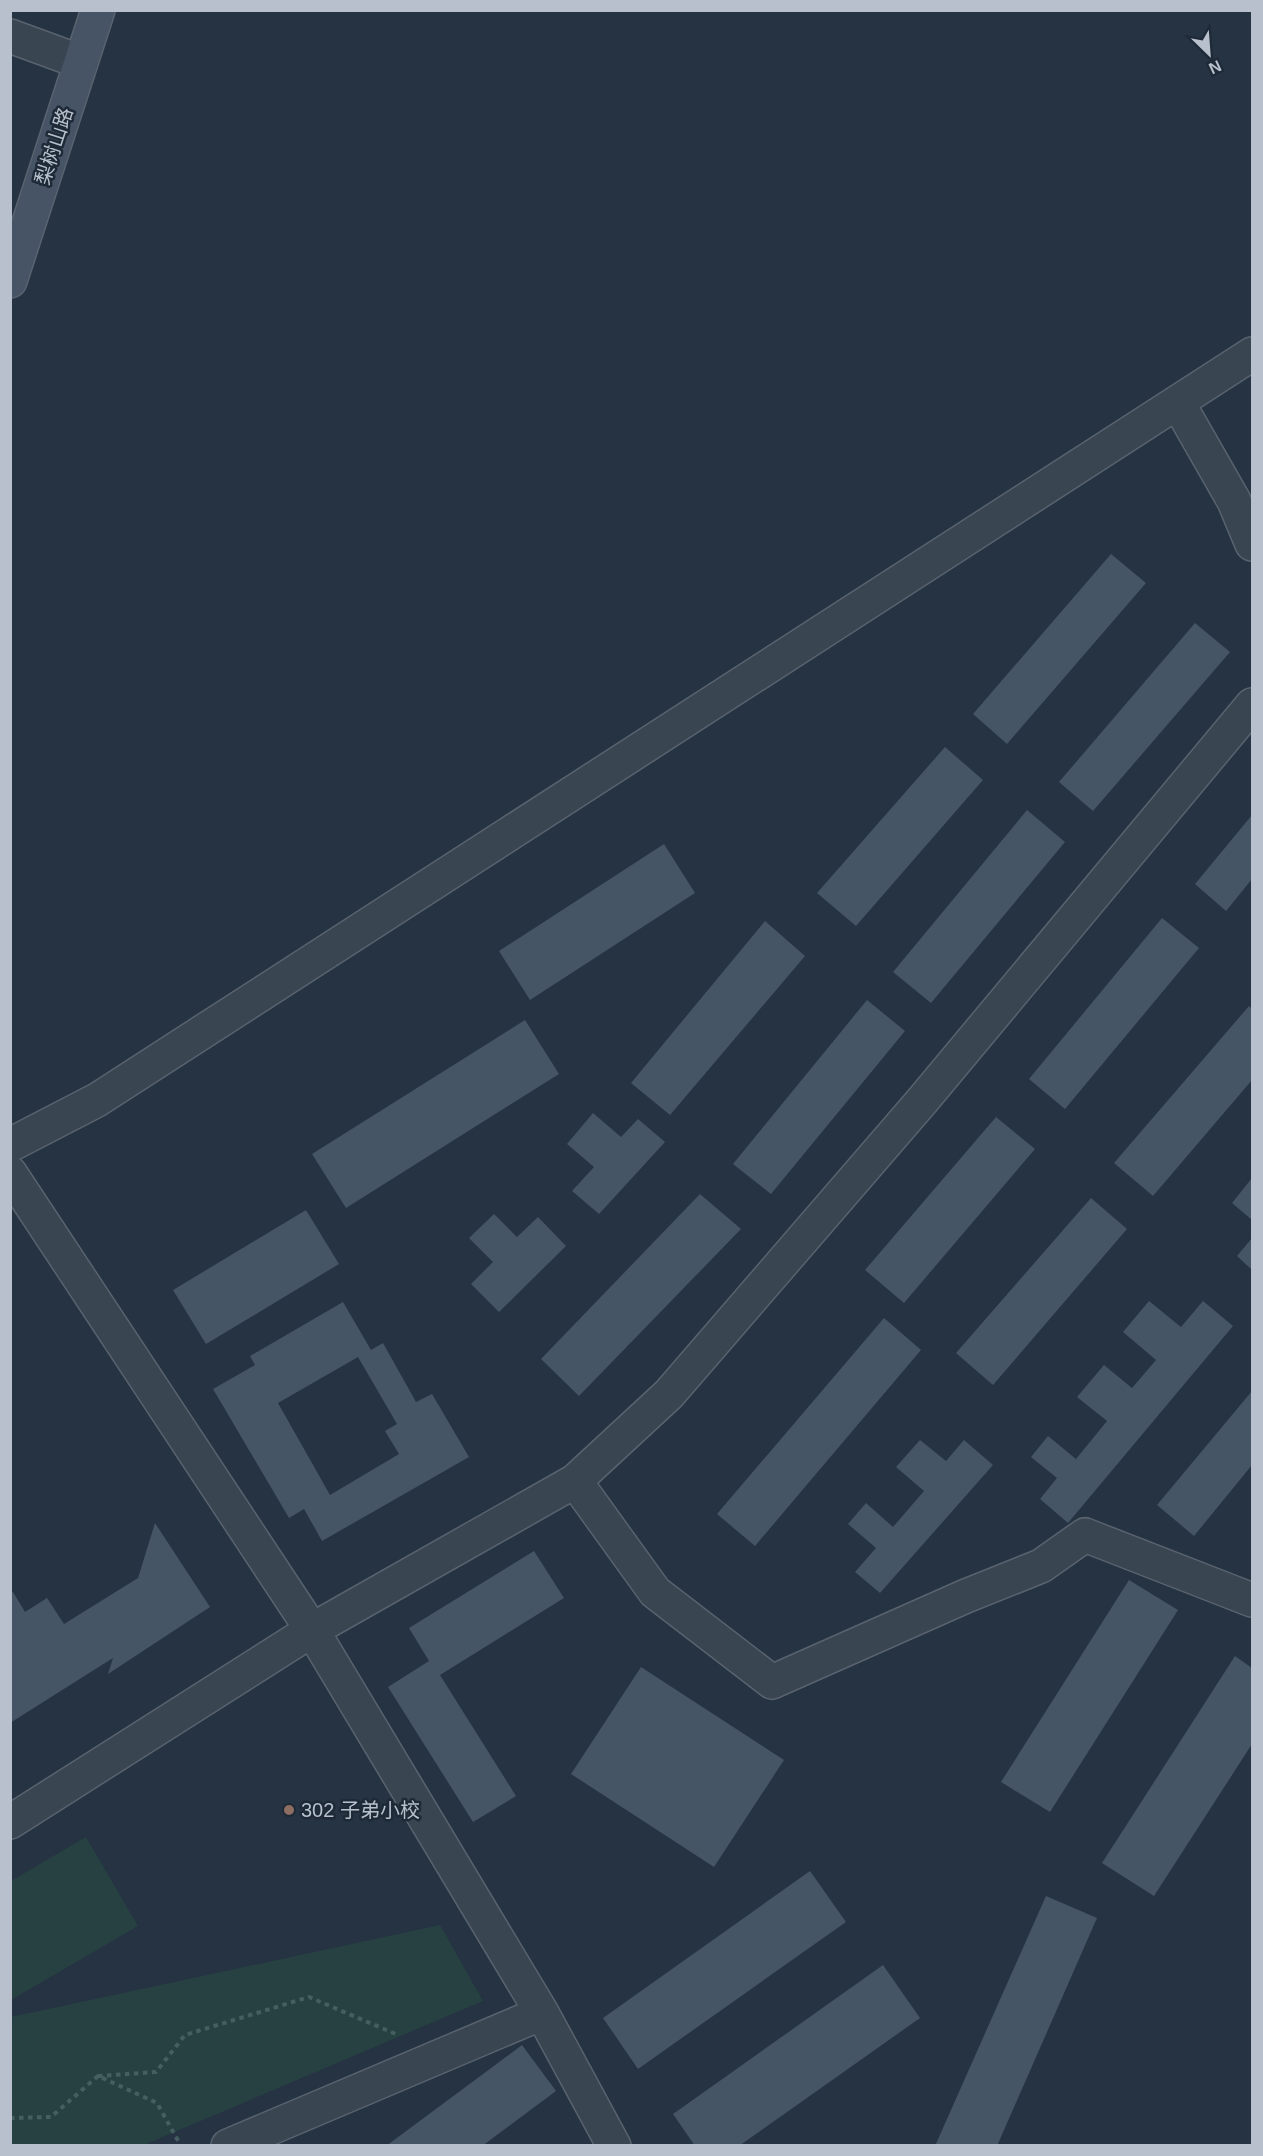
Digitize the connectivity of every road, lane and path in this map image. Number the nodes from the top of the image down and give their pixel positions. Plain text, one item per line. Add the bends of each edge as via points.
1 (99, 10) edge
2 (10, 36) edge
3 (81, 62) junction
4 (10, 281) edge
5 (1252, 354) edge
6 (1178, 403) junction
7 (1252, 544) edge
8 (1252, 705) edge
9 (10, 1145) edge
10 (10, 1173) edge
11 (575, 1481) junction
12 (1252, 1600) edge
13 (312, 1630) junction
14 (10, 1822) edge
15 (542, 2013) junction
16 (443, 2054) junction
17 (98, 2076) junction
18 (10, 2118) edge
19 (181, 2145) edge
20 (228, 2145) edge
21 (614, 2145) edge

1 - 3 main road, 梨树山路
2 - 3 street
3 - 4 main road, 梨树山路
5 - 6 street
6 - 7 street via 1234,501
6 - 9 street via 97,1100
8 - 11 street via 922,1101 669,1394
10 - 13 street
11 - 12 street via 655,1592 771,1682 1041,1566 1084,1535
11 - 13 street
13 - 14 street
13 - 15 street
15 - 16 street
15 - 21 street
16 - 17 path via 309,1997 185,2035 156,2072
16 - 20 street
17 - 18 path via 51,2117
17 - 19 path via 158,2103

